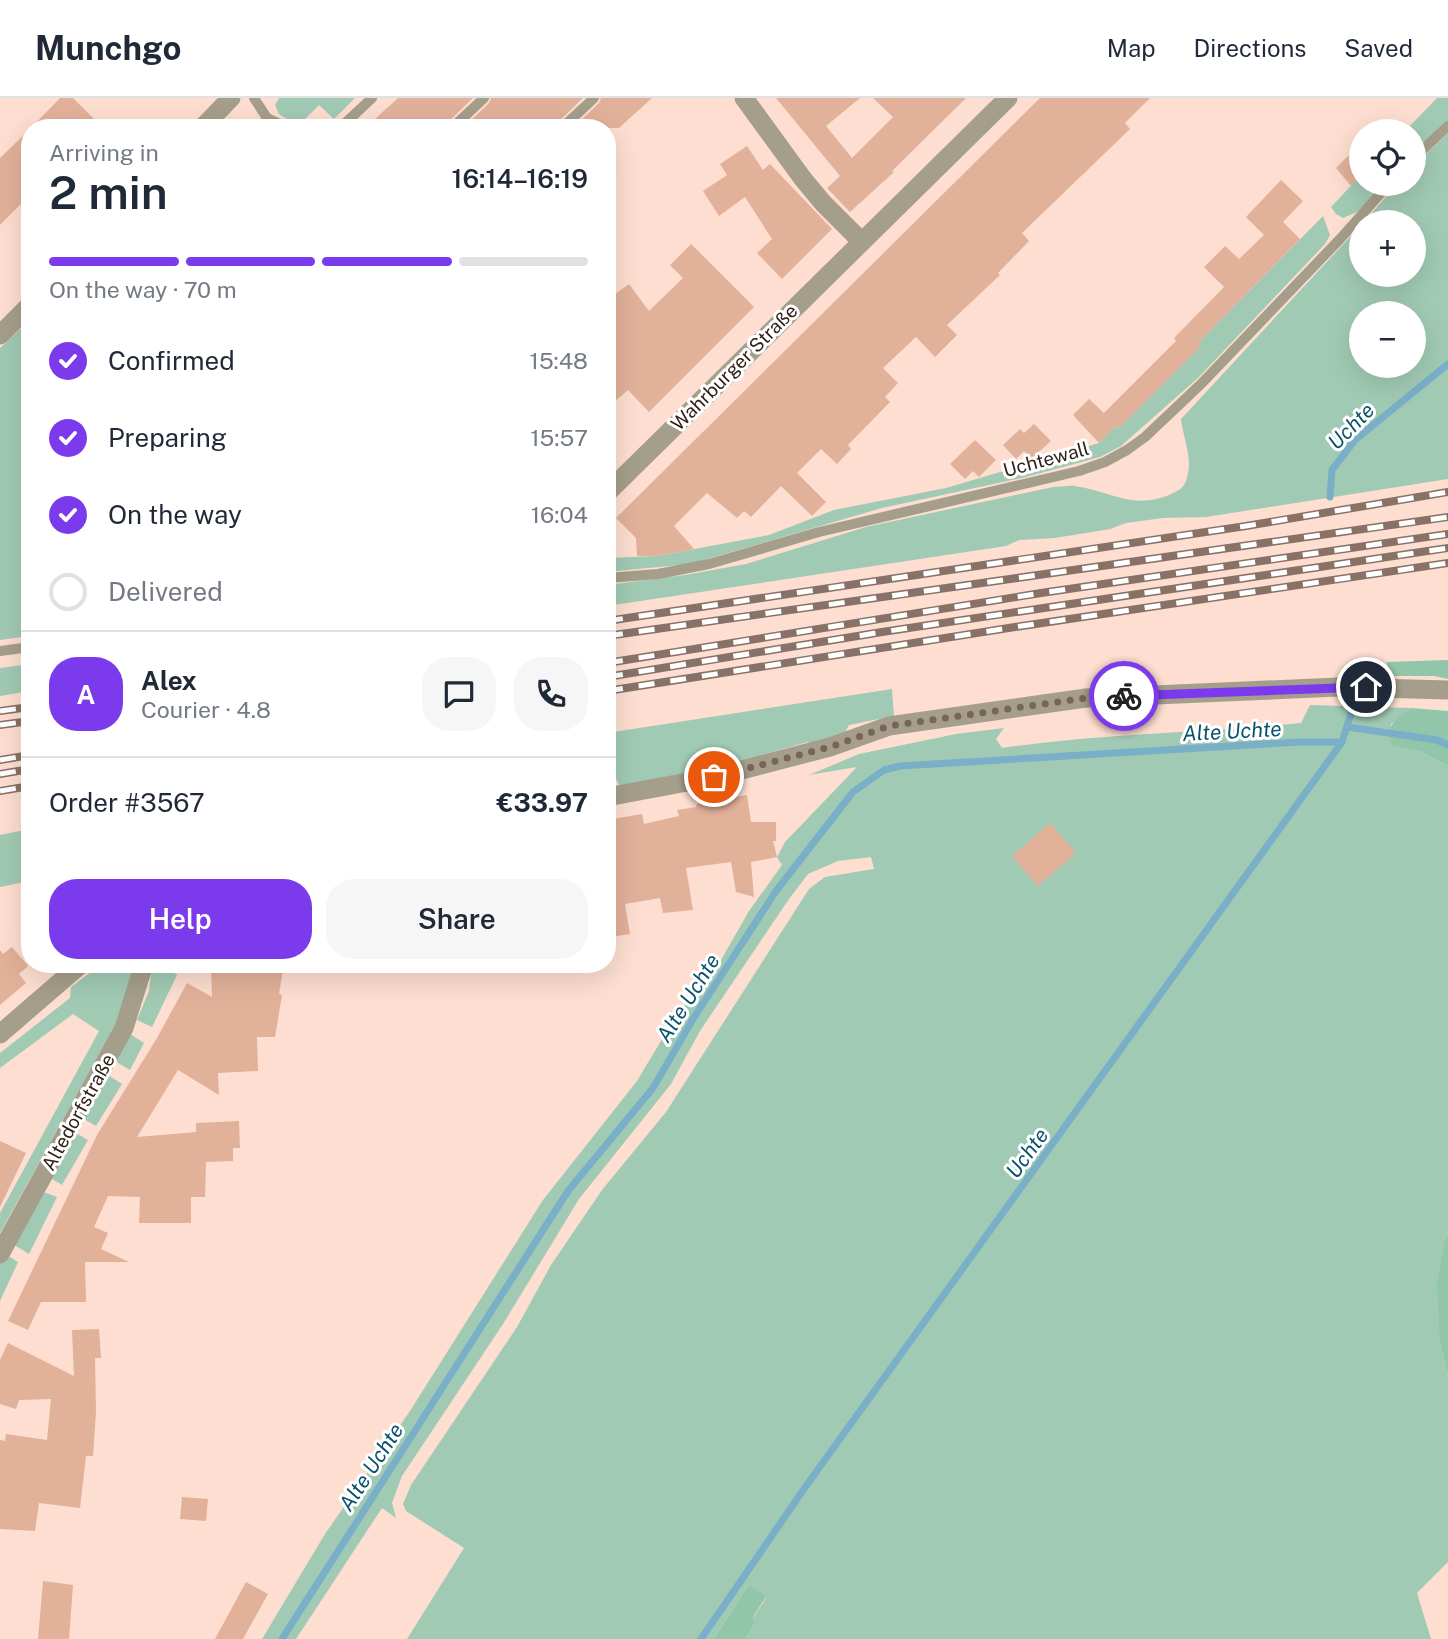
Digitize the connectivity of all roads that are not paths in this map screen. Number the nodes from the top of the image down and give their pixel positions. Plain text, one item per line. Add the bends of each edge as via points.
1 (231, 98) edge
2 (254, 98) edge
3 (372, 98) edge
4 (484, 98) edge
5 (594, 98) edge
6 (744, 98) edge
7 (1008, 98) edge
8 (211, 119) edge
9 (264, 119) edge
10 (350, 119) edge
11 (462, 119) edge
12 (572, 119) edge
13 (1448, 126) edge
14 (1426, 147) edge
15 (1378, 196) edge
16 (861, 241) junction
17 (21, 314) edge
18 (0, 335) edge
19 (616, 484) edge
20 (616, 577) edge
21 (21, 648) edge
22 (0, 650) edge
23 (1448, 690) edge
24 (616, 795) edge
25 (71, 973) edge
26 (141, 973) edge
27 (0, 1034) edge
28 (0, 1254) edge

1 - 8 street
2 - 9 lane
3 - 10 lane
4 - 11 lane
5 - 12 lane
6 - 16 street via 803,179
7 - 16 street, Wahrburger Straße
13 - 14 lane
15 - 20 lane, Uchtewall via 1201,384 1146,436 1105,462 819,532 709,564
16 - 19 street, Wahrburger Straße
17 - 18 street
21 - 22 lane
23 - 24 street via 1338,687 1086,698 889,726 830,747 714,777
25 - 27 street
26 - 28 street, Altedorfstraße via 124,1028

